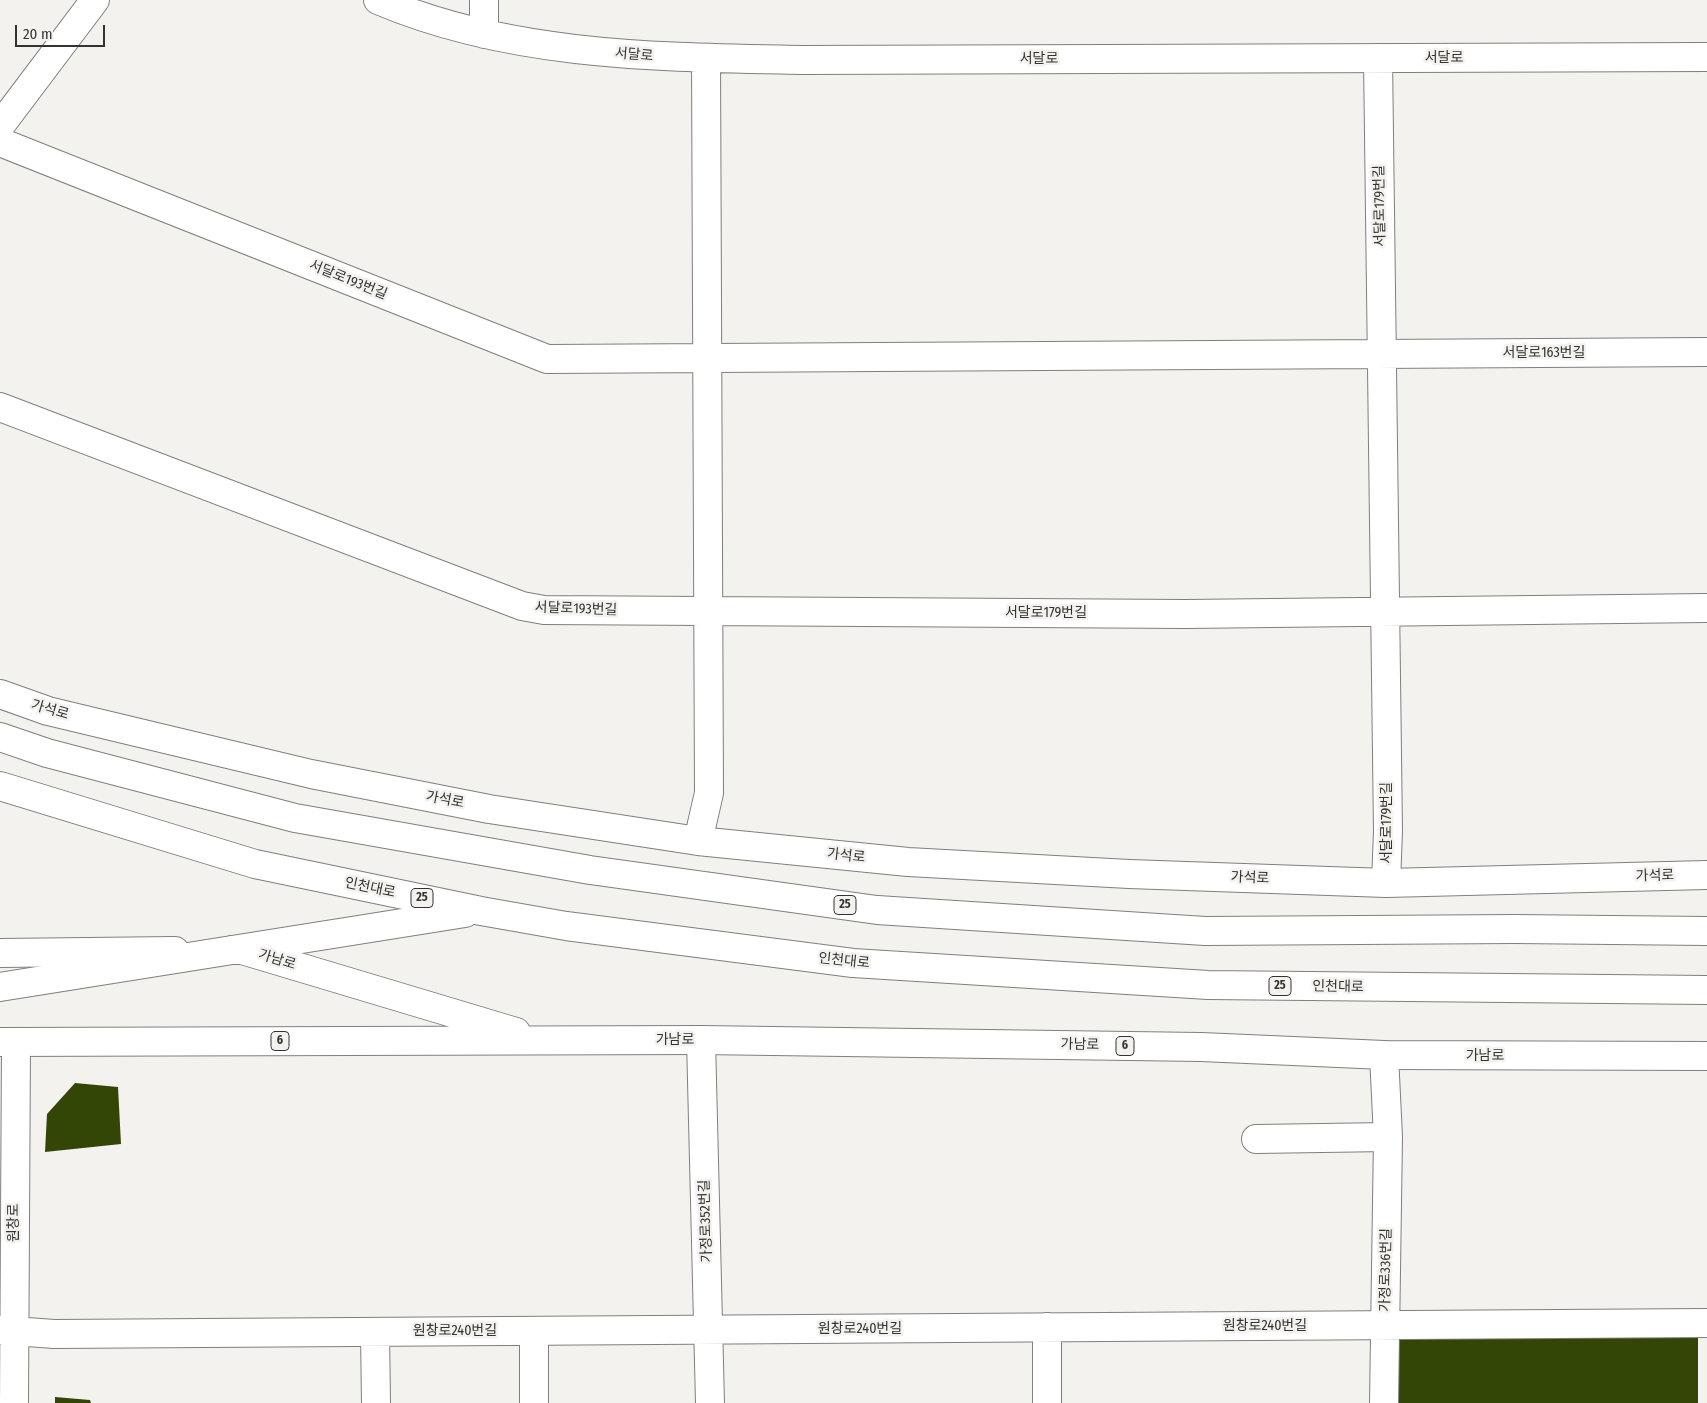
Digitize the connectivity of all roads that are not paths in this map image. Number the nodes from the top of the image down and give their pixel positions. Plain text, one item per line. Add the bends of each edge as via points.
1 (95, 0) edge
2 (378, 0) edge
3 (484, 0) edge
4 (484, 34) junction
5 (1707, 57) edge
6 (706, 58) junction
7 (1378, 58) junction
8 (0, 126) edge
9 (0, 142) edge
10 (1707, 352) edge
11 (1382, 354) junction
12 (707, 358) junction
13 (0, 407) edge
14 (1707, 608) edge
15 (708, 612) junction
16 (1385, 612) junction
17 (0, 694) edge
18 (0, 737) edge
19 (0, 786) edge
20 (698, 841) junction
21 (1707, 875) edge
22 (1386, 883) junction
23 (481, 911) junction
24 (1707, 931) edge
25 (242, 950) junction
26 (0, 953) edge
27 (0, 987) edge
28 (1707, 990) edge
29 (544, 1040) junction
30 (701, 1040) junction
31 (8, 1042) edge
32 (1384, 1056) junction
33 (1707, 1056) edge
34 (1388, 1137) junction
35 (1256, 1139) dead end
36 (1707, 1323) edge
37 (1386, 1325) junction
38 (1047, 1327) junction
39 (7, 1330) edge
40 (709, 1330) junction
41 (534, 1331) junction
42 (375, 1332) junction
43 (14, 1403) edge
44 (376, 1403) edge
45 (534, 1403) edge
46 (710, 1403) edge
47 (1047, 1403) edge
48 (1384, 1403) edge

1 - 8 main road
2 - 4 main road, 서달로 via 410,14
3 - 4 main road
4 - 6 main road, 서달로 via 567,49 666,58
5 - 7 main road, 서달로
6 - 7 main road, 서달로
6 - 12 main road
7 - 11 main road, 서달로179번길
9 - 12 main road, 서달로193번길 via 547,359
10 - 11 main road, 서달로163번길
11 - 12 main road
11 - 16 main road, 서달로179번길
12 - 15 main road
13 - 15 main road, 서달로193번길 via 522,606 544,610
14 - 16 main road
15 - 16 main road, 서달로179번길
15 - 20 main road via 709,793
16 - 22 main road, 서달로179번길
17 - 20 main road, 가석로 via 48,711 311,774 490,808
18 - 24 main road, 25 via 294,818 590,870 877,910 1205,931
19 - 23 main road, 인천대로 / 25 via 255,864
20 - 22 main road, 가석로 via 908,862
21 - 22 main road, 가석로
23 - 25 main road
23 - 28 main road, 인천대로 / 25 via 566,926 853,963 1208,985
25 - 26 main road, 가남로 / 6
25 - 27 main road
25 - 29 main road, 가남로 / 6
29 - 30 main road, 가남로 / 6
29 - 31 main road, 가남로 / 6
30 - 32 main road, 가남로 / 6 via 1201,1047
30 - 40 main road, 가정로352번길
31 - 39 main road, 원창로
32 - 33 main road, 가남로 / 6
32 - 34 main road, 가정로336번길
34 - 35 main road
34 - 37 main road, 가정로336번길
36 - 37 main road, 원창로240번길
37 - 38 main road, 원창로240번길
37 - 48 main road, 가정로336번길
38 - 40 main road, 원창로240번길
38 - 47 main road
39 - 42 main road, 원창로240번길 via 54,1334
39 - 43 main road, 원창로
40 - 41 main road, 원창로240번길
40 - 46 main road, 가정로352번길
41 - 42 main road, 원창로240번길
41 - 45 main road
42 - 44 main road

